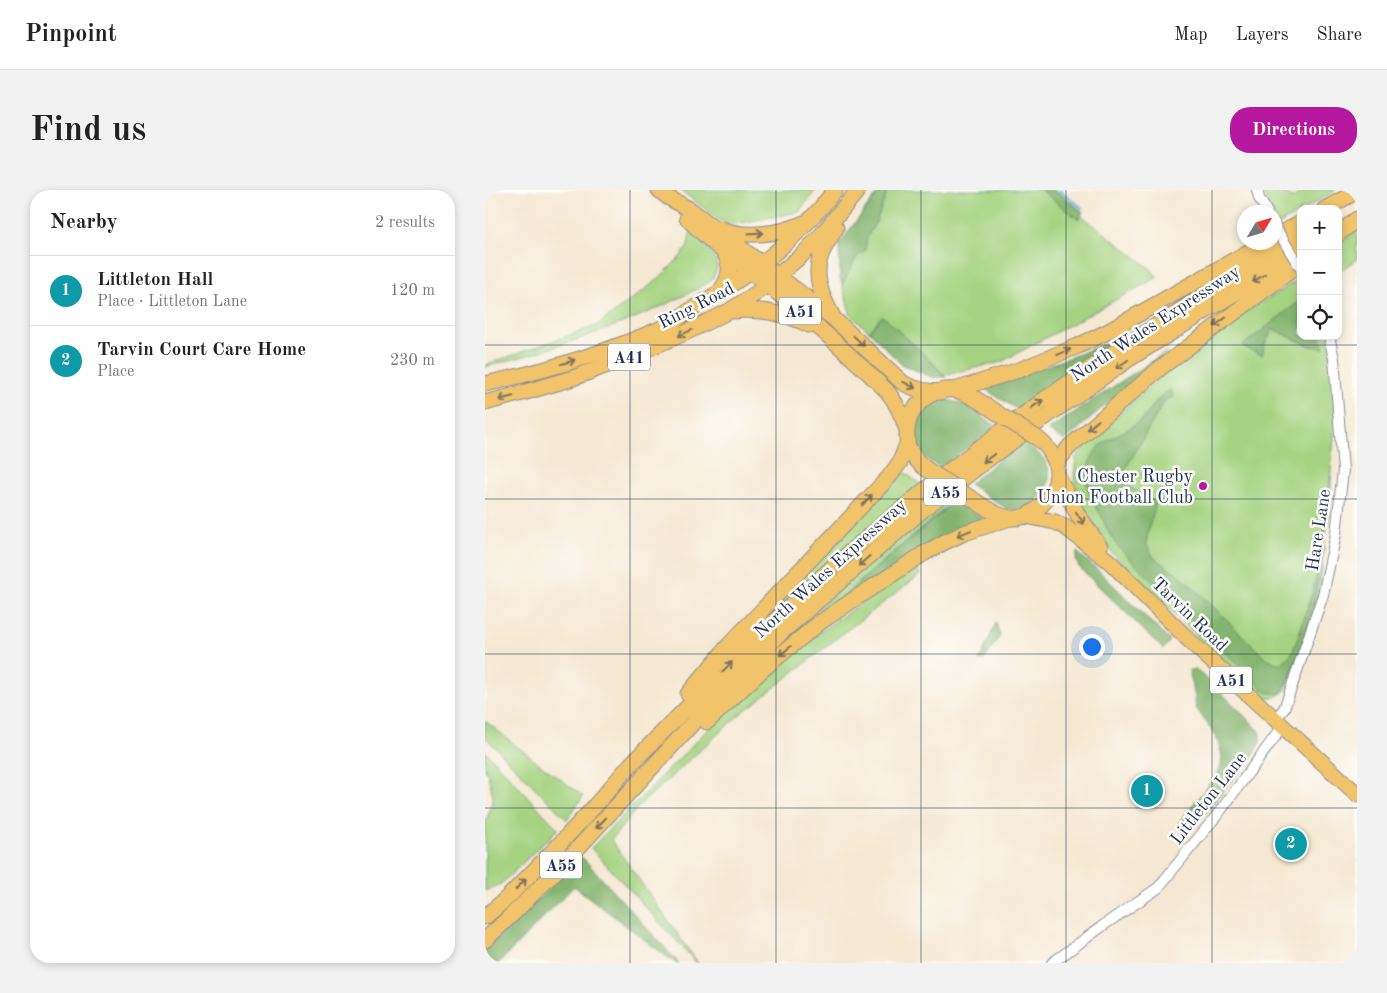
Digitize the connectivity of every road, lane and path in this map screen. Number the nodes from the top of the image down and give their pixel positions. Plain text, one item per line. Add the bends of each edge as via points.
1 (835, 190) edge
2 (1257, 190) edge
3 (1357, 191) edge
4 (856, 193) edge
5 (664, 194) edge
6 (1357, 200) edge
7 (1263, 205) edge
8 (1332, 205) edge
9 (1342, 209) edge
10 (1357, 218) edge
11 (810, 220) junction
12 (709, 224) junction
13 (1297, 225) edge
14 (1342, 227) edge
15 (1342, 231) edge
16 (1282, 234) edge
17 (1282, 237) edge
18 (1297, 238) edge
19 (723, 250) junction
20 (1252, 250) edge
21 (1297, 255) edge
22 (1297, 262) edge
23 (1297, 266) edge
24 (764, 274) junction
25 (718, 294) junction
26 (729, 311) junction
27 (833, 318) junction
28 (664, 327) junction
29 (832, 338) junction
30 (1330, 340) edge
31 (485, 384) edge
32 (948, 391) junction
33 (485, 403) edge
34 (907, 437) junction
35 (1057, 470) junction
36 (1026, 516) junction
37 (1010, 518) junction
38 (1109, 561) junction
39 (1279, 723) junction
40 (631, 764) junction
41 (634, 787) junction
42 (1357, 794) edge
43 (485, 917) edge
44 (485, 940) edge
45 (1052, 963) edge

1 - 11 highway, Ring Road / A41
2 - 7 street
3 - 8 highway
4 - 24 highway, Ring Road / A41 via 806,251
4 - 27 highway via 819,262 819,285
5 - 12 highway, A51
5 - 19 highway, A51
6 - 9 highway
10 - 14 highway
10 - 15 highway
12 -> 11 highway via 727,232 743,234 789,229
11 - 24 highway, Ring Road / A41 via 787,242
12 - 24 highway, A51
13 - 16 highway
17 - 22 street, bridge
40 -> 18 highway, North Wales Expressway / A55 via 749,644 839,561 935,482 1042,401
19 - 24 highway, A51
19 - 25 highway via 729,262 729,273
32 -> 20 highway via 1019,370 1078,346
21 -> 41 highway, North Wales Expressway / A55 via 1122,364 926,507 783,632 715,699
23 -> 35 highway via 1159,369 1070,446
24 - 25 highway, Ring Road / A41
24 - 26 highway, Ring Road / A41 via 749,299
24 - 27 highway, A51
24 - 28 highway via 703,313
24 - 29 highway, A51
25 - 28 highway, Ring Road / A41
26 - 29 highway via 781,315 805,323
26 -> 33 highway, Ring Road / A41 via 621,360 573,378
27 -> 32 highway, A51 via 910,387 922,391
31 -> 28 highway, Ring Road / A41 via 568,362
29 - 34 highway, A51 via 895,400
30 - 39 street, Hare Lane via 1343,470 1336,534 1323,595
32 - 34 highway via 931,395 919,403 910,417
32 - 35 highway, A51, bridge via 962,392 1037,438 1047,447
34 - 37 highway, A51, bridge via 915,460 921,466 991,510
40 -> 34 highway via 729,644 889,477 900,462
35 - 36 highway via 1047,498
35 -> 38 highway, A51 via 1078,515
36 - 37 highway, A51
36 - 38 highway, A51 via 1065,527
37 -> 41 highway via 964,533 923,554 818,624 762,670
38 - 39 highway, Tarvin Road / A51
39 - 42 highway, Tarvin Road / A51
39 - 45 street, Littleton Lane via 1221,810 1158,888
43 -> 40 highway, North Wales Expressway / A55 via 555,849
41 -> 44 highway, North Wales Expressway / A55 via 566,861

